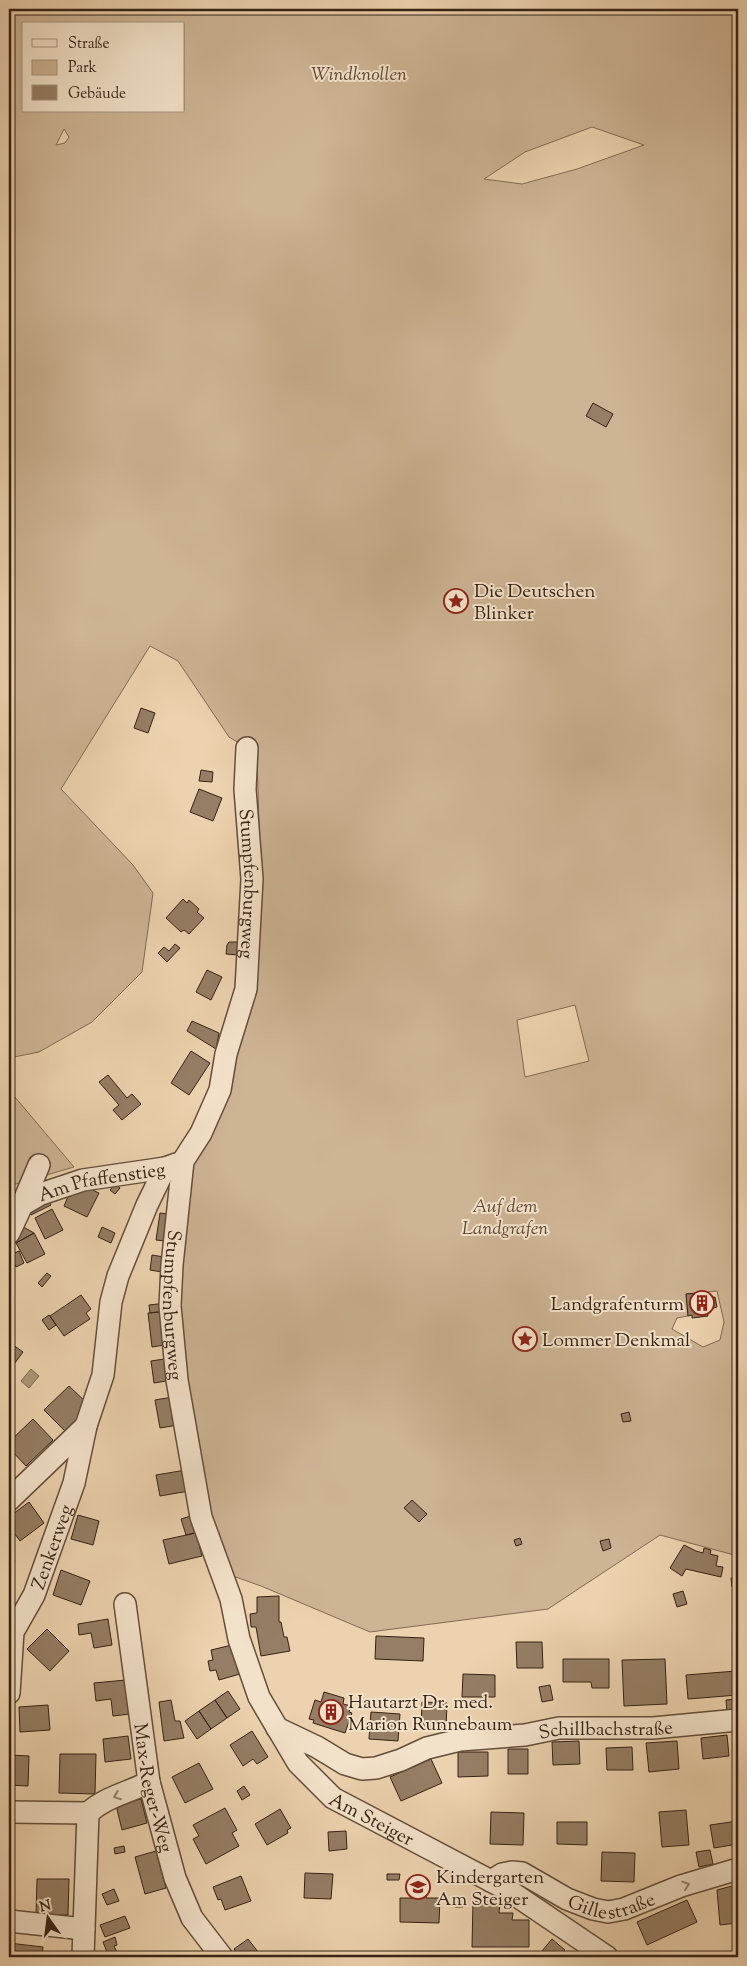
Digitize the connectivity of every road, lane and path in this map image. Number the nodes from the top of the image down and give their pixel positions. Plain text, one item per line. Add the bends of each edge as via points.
1 (248, 748) dead end
2 (39, 1165) dead end
3 (174, 1165) junction
4 (22, 1205) junction
5 (9, 1233) edge
6 (86, 1426) junction
7 (9, 1500) edge
8 (231, 1599) joint
9 (125, 1604) dead end
10 (10, 1650) edge
11 (9, 1693) edge
12 (738, 1720) edge
13 (277, 1728) junction
14 (149, 1782) junction
15 (9, 1812) edge
16 (88, 1813) junction
17 (738, 1869) edge
18 (491, 1881) junction
19 (9, 1922) edge
20 (84, 1930) junction
21 (83, 1957) edge
22 (222, 1957) edge
23 (607, 1957) edge

1 - 3 street, Stumpfenburgweg via 245,790 252,879 246,989 226,1054 220,1090 201,1133
2 - 4 street
3 - 4 street, Am Pfaffenstieg via 83,1180 40,1194
3 - 6 street, Zenkerweg via 147,1205 118,1276 111,1302 103,1375
3 - 8 street, Stumpfenburgweg via 170,1306 177,1380 201,1517
4 - 5 street, Am Pfaffenstieg
6 - 7 street, Zenkerweg
6 - 10 street, Zenkerweg via 74,1483 34,1594 13,1632
8 - 13 street, Am Steiger via 239,1639 259,1697
9 - 14 street, Max-Reger-Weg
10 - 11 street, Zenkerweg
12 - 13 street, Schillbachstraße via 653,1728 559,1728 525,1735 460,1740 427,1748 376,1768 362,1769 345,1764
13 - 18 street, Am Steiger via 298,1763 333,1798
14 -> 16 street via 99,1803
14 - 22 street, Max-Reger-Weg via 175,1878 192,1918
15 - 16 street
16 - 20 street
18 -> 17 street, Gillestraße via 502,1874 522,1873 567,1899 608,1912
18 - 23 street, Am Steiger
19 - 20 street
20 - 21 street

